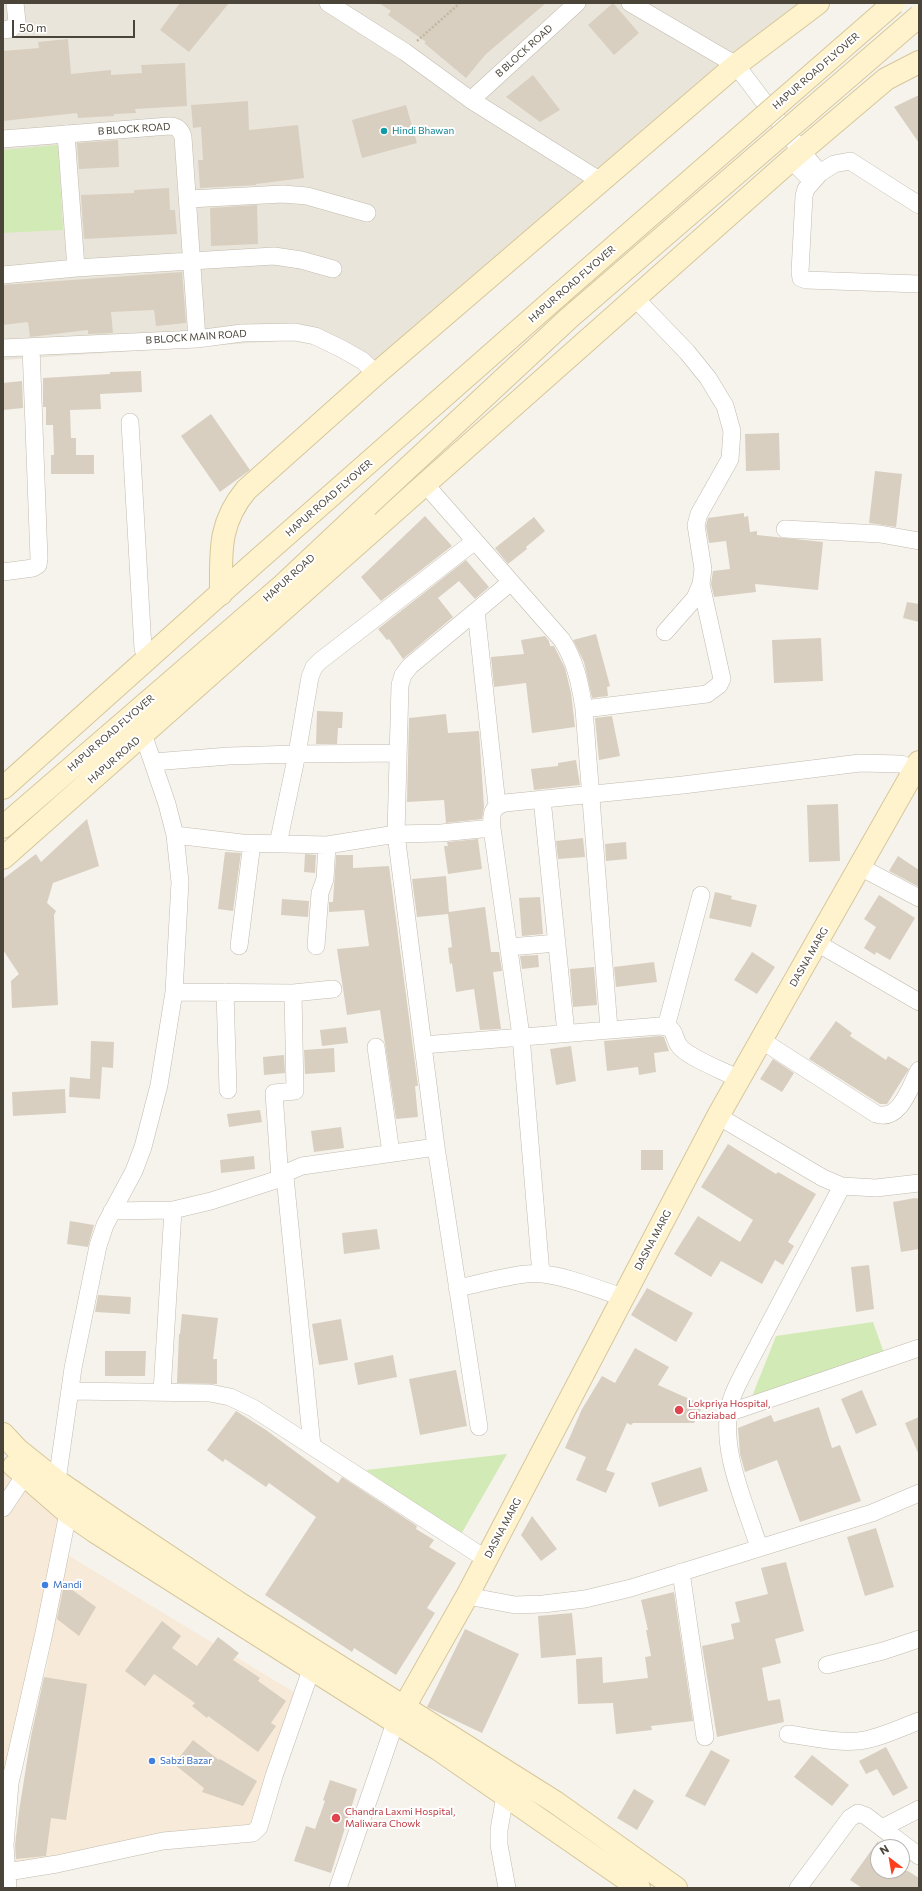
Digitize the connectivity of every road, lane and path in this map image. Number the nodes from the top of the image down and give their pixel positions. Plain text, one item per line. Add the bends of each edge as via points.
1 (15, 3) edge
2 (328, 3) edge
3 (460, 3) edge
4 (577, 3) edge
5 (630, 3) edge
6 (818, 3) edge
7 (894, 3) edge
8 (919, 16) edge
9 (3, 30) edge
10 (405, 52) junction
11 (919, 62) edge
12 (736, 65) junction
13 (471, 100) junction
14 (66, 134) junction
15 (3, 139) edge
16 (796, 156) junction
17 (816, 177) junction
18 (602, 182) junction
19 (188, 199) junction
20 (919, 205) edge
21 (367, 213) dead end
22 (192, 260) junction
23 (76, 268) junction
24 (333, 269) dead end
25 (3, 275) edge
26 (919, 284) edge
27 (635, 298) junction
28 (198, 339) junction
29 (31, 347) junction
30 (3, 348) edge
31 (376, 374) junction
32 (130, 422) dead end
33 (426, 484) junction
34 (785, 529) dead end
35 (222, 537) junction
36 (347, 539) junction
37 (475, 541) junction
38 (919, 542) edge
39 (251, 566) junction
40 (3, 572) edge
41 (511, 582) junction
42 (701, 584) junction
43 (221, 594) junction
44 (204, 609) junction
45 (476, 611) junction
46 (237, 624) junction
47 (665, 632) dead end
48 (143, 649) junction
49 (225, 661) junction
50 (584, 709) junction
51 (143, 734) junction
52 (398, 753) junction
53 (297, 754) junction
54 (153, 762) junction
55 (918, 766) edge
56 (3, 772) edge
57 (3, 788) edge
58 (591, 795) junction
59 (542, 799) junction
60 (497, 805) junction
61 (3, 827) edge
62 (492, 828) junction
63 (396, 834) junction
64 (175, 835) junction
65 (252, 843) junction
66 (278, 844) junction
67 (327, 845) junction
68 (3, 858) edge
69 (860, 867) junction
70 (701, 895) dead end
71 (919, 898) edge
72 (557, 943) junction
73 (817, 943) junction
74 (239, 946) dead end
75 (316, 946) dead end
76 (509, 947) junction
77 (333, 989) dead end
78 (174, 992) junction
79 (224, 992) junction
80 (293, 993) junction
81 (919, 1002) edge
82 (666, 1027) junction
83 (609, 1029) junction
84 (566, 1033) junction
85 (521, 1036) junction
86 (761, 1040) junction
87 (423, 1045) junction
88 (376, 1047) dead end
89 (919, 1070) edge
90 (739, 1079) junction
91 (228, 1090) dead end
92 (718, 1116) junction
93 (436, 1147) junction
94 (391, 1153) junction
95 (283, 1178) junction
96 (919, 1183) edge
97 (842, 1186) junction
98 (173, 1210) junction
99 (112, 1211) junction
100 (542, 1274) junction
101 (457, 1288) junction
102 (623, 1297) junction
103 (919, 1348) edge
104 (70, 1391) junction
105 (162, 1392) junction
106 (728, 1413) junction
107 (479, 1427) dead end
108 (3, 1434) edge
109 (312, 1446) junction
110 (3, 1456) edge
111 (25, 1475) junction
112 (57, 1482) junction
113 (919, 1493) edge
114 (3, 1508) edge
115 (68, 1513) junction
116 (759, 1547) junction
117 (486, 1559) junction
118 (681, 1572) junction
119 (466, 1596) junction
120 (919, 1639) edge
121 (827, 1665) dead end
122 (311, 1670) junction
123 (399, 1715) junction
124 (919, 1721) edge
125 (788, 1734) dead end
126 (705, 1737) dead end
127 (6, 1780) edge
128 (505, 1796) junction
129 (919, 1809) edge
130 (882, 1828) junction
131 (4, 1841) edge
132 (919, 1856) edge
133 (7, 1880) edge
134 (338, 1888) edge
135 (508, 1888) edge
136 (639, 1888) edge
137 (676, 1888) edge
138 (798, 1888) edge

1 - 9 street via 17,22 11,29
2 - 10 street
3 - 10 path
4 - 13 street, B BLOCK ROAD
5 - 12 street
6 - 12 street
7 - 39 street, HAPUR ROAD FLYOVER, bridge
8 - 36 street, bridge via 569,318 367,506
10 - 13 street
11 - 16 street via 886,79
12 - 16 street
12 - 18 street
13 - 18 street
14 - 15 street, B BLOCK ROAD
14 - 19 street, B BLOCK ROAD via 176,126 183,137
14 - 23 street
16 - 17 street
16 - 27 street
17 - 20 street via 834,164 850,161
17 - 26 street via 804,196 801,278
18 - 31 street
19 - 21 street via 283,194 307,196
19 - 22 street, B BLOCK ROAD
22 - 23 street
22 - 24 street via 286,257
22 - 28 street, B BLOCK ROAD
23 - 25 street
27 - 33 street
27 - 42 street via 687,352 708,378 725,406 732,431 730,459 699,514 696,525 703,569
28 - 29 street, B BLOCK MAIN ROAD
28 - 31 street, B BLOCK MAIN ROAD via 242,333 295,332 315,336 342,349 363,361
29 - 30 street, B BLOCK MAIN ROAD
29 - 40 street via 39,559 38,565 33,568
31 - 35 street via 246,490 229,515
32 - 48 street
33 - 36 street
33 - 37 street
34 - 38 street via 880,534
35 - 39 street
35 - 43 street
36 - 46 street, HAPUR ROAD
36 - 49 street, HAPUR ROAD
37 - 41 street
37 - 53 street via 314,667 310,677
39 - 43 street, HAPUR ROAD FLYOVER
41 - 45 street
41 - 50 street via 572,654
42 - 47 street via 695,598
42 - 50 street via 722,679 719,685 707,694
43 - 44 street, HAPUR ROAD FLYOVER
44 - 48 street via 186,611
44 - 57 street
45 - 52 street via 410,666 403,675 400,685
45 - 60 street
46 - 49 street
46 - 61 street, HAPUR ROAD FLYOVER
48 - 56 street
49 - 51 street, HAPUR ROAD
50 - 58 street
51 - 54 street
51 - 68 street, HAPUR ROAD
52 - 53 street
52 - 63 street
53 - 54 street
53 - 66 street
54 - 64 street
55 - 58 street via 860,763
55 - 69 street, DASNA MARG
58 - 59 street
58 - 83 street
59 - 60 street
59 - 72 street
60 - 62 street via 491,816
62 - 63 street
62 - 76 street
63 - 67 street
63 - 87 street
64 - 65 street
64 - 78 street via 180,882
65 - 66 street
65 - 74 street
66 - 67 street
67 - 75 street
69 - 71 street
69 - 73 street, DASNA MARG
70 - 82 street
72 - 76 street
72 - 84 street
73 - 81 street
73 - 86 street, DASNA MARG
76 - 85 street
77 - 80 street
78 - 79 street
78 - 99 street via 159,1085 143,1147 134,1171
79 - 80 street
79 - 91 street
80 - 95 street via 295,1091 274,1094
82 - 83 street
82 - 90 street via 673,1030 677,1043 687,1053
83 - 84 street
84 - 85 street
85 - 87 street
85 - 100 street
86 - 89 street via 884,1117 892,1114 900,1106
86 - 90 street, DASNA MARG
87 - 93 street
88 - 94 street
90 - 92 street, DASNA MARG
92 - 97 street via 823,1178
92 - 102 street, DASNA MARG
93 - 94 street
93 - 101 street
94 - 95 street via 302,1166 288,1172
95 - 98 street
95 - 109 street
96 - 97 street via 876,1188
97 - 106 street via 745,1370
98 - 99 street
98 - 105 street
99 - 104 street via 98,1246
100 - 101 street via 526,1274
100 - 102 street via 560,1277
101 - 107 street
102 - 117 street, DASNA MARG
103 - 106 street
104 - 105 street
104 - 112 street
105 - 109 street via 210,1393 230,1397 253,1408
106 - 116 street via 727,1432 731,1461
108 - 112 street
109 - 117 street
110 - 111 street
111 - 114 street
111 - 115 street
112 - 123 street via 237,1602
113 - 116 street via 872,1513
115 - 122 street
115 - 127 street via 46,1626
116 - 118 street
117 - 119 street, DASNA MARG
118 - 119 street via 585,1599 543,1604 515,1606
118 - 126 street
119 - 123 street, DASNA MARG
120 - 121 street
122 - 123 street
122 - 133 street via 259,1827 253,1833 163,1841 57,1864
123 - 128 street via 438,1749
123 - 134 street
123 - 137 street via 555,1802
124 - 125 street via 859,1741
127 - 131 street
128 - 135 street via 499,1845
128 - 136 street
129 - 130 street
130 - 132 street
130 - 138 street via 858,1813 850,1818
131 - 133 street

